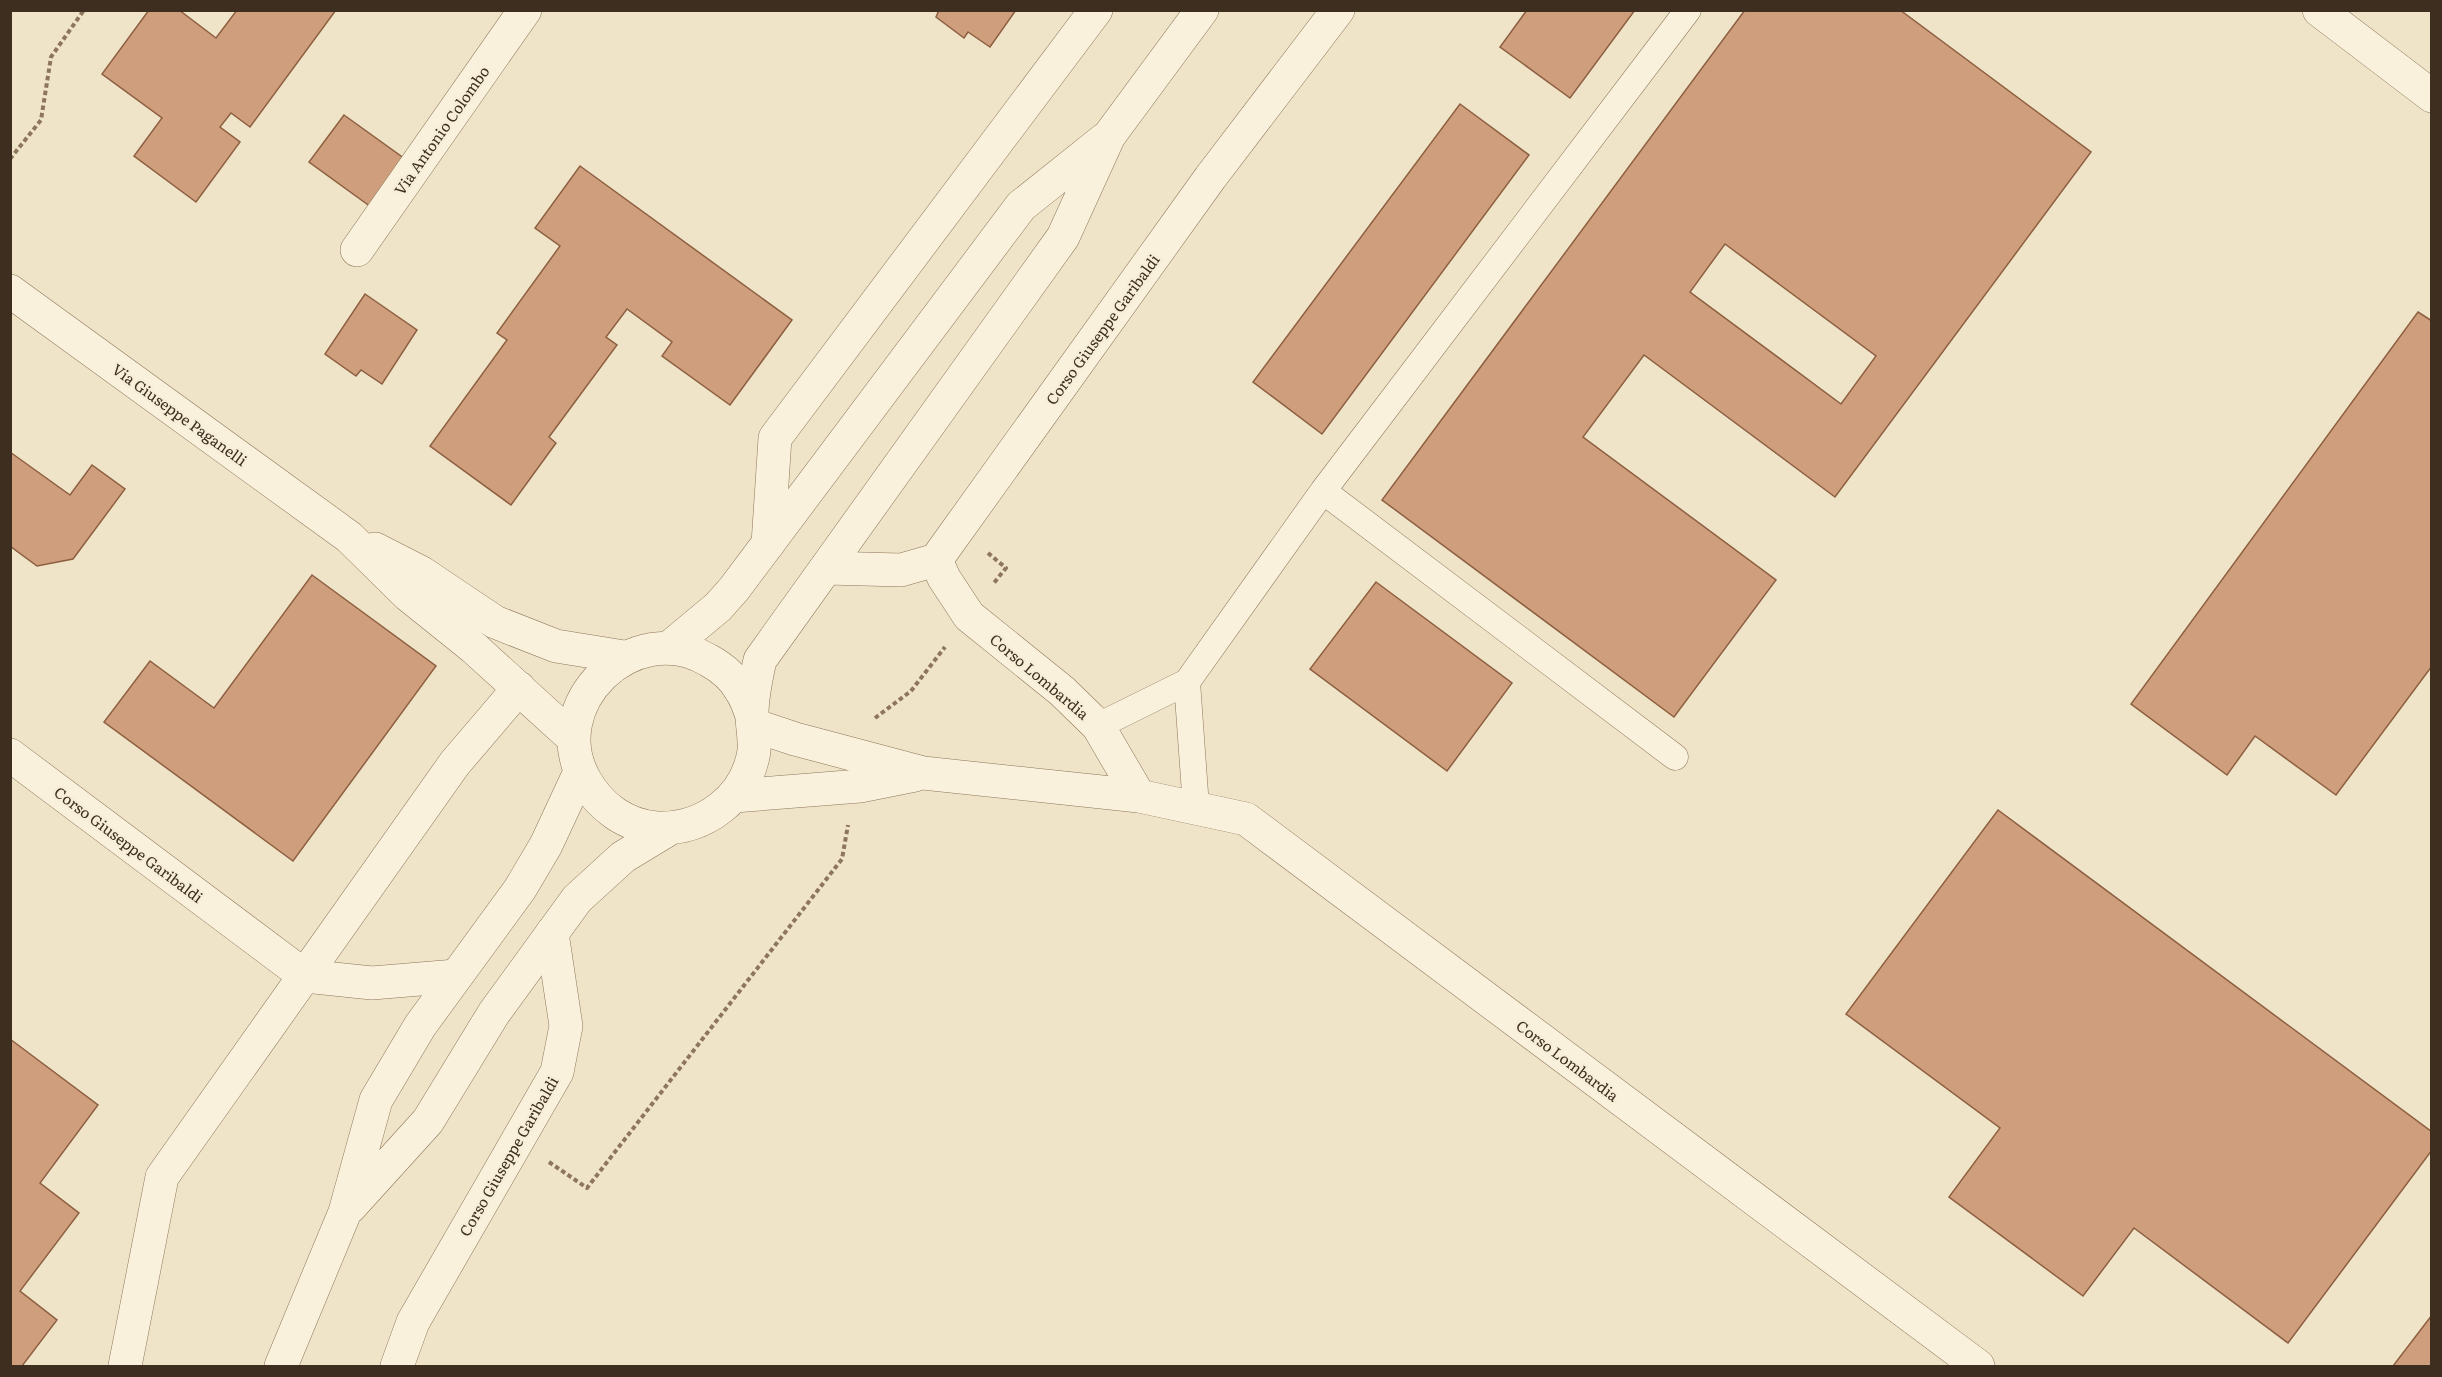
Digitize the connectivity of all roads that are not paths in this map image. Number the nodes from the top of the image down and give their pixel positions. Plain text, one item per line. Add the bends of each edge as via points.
1 (525, 10) edge
2 (1096, 10) edge
3 (1202, 10) edge
4 (1338, 10) edge
5 (1688, 10) edge
6 (2319, 10) edge
7 (2429, 93) edge
8 (1108, 136) junction
9 (357, 250) dead end
10 (10, 291) edge
11 (1323, 491) junction
12 (349, 537) junction
13 (768, 544) junction
14 (936, 560) junction
15 (826, 568) junction
16 (670, 648) junction
17 (624, 657) junction
18 (1187, 682) junction
19 (519, 688) junction
20 (753, 720) junction
21 (1098, 726) junction
22 (573, 738) junction
23 (10, 755) edge
24 (1674, 757) dead end
25 (580, 772) junction
26 (923, 773) junction
27 (734, 796) junction
28 (1139, 796) junction
29 (1196, 807) junction
30 (671, 828) junction
31 (552, 933) junction
32 (305, 976) junction
33 (456, 976) junction
34 (345, 1212) junction
35 (125, 1366) edge
36 (281, 1366) edge
37 (397, 1366) edge
38 (1978, 1366) edge

1 - 9 street, Via Antonio Colombo
2 - 13 street via 774,438
3 - 8 street
4 - 14 street, Corso Giuseppe Garibaldi via 1203,188
5 - 11 lane
6 - 7 street
8 - 13 street via 1021,206
8 - 15 street via 1063,237
10 - 12 street, Via Giuseppe Paganelli
11 - 18 lane
11 - 24 lane
12 - 17 street, Via Giuseppe Paganelli via 422,573 495,622 556,646
12 - 19 street, Via Giuseppe Paganelli via 408,595
13 - 16 street via 718,607
14 - 15 street via 901,570
14 - 21 street, Corso Lombardia via 969,616 1062,691
15 - 20 street via 760,660
16 - 17 street via 646,649
16 - 20 street via 698,654 722,668 741,689
17 - 22 street via 597,677 580,705
18 - 21 lane
18 - 29 lane
19 - 22 street, Via Giuseppe Paganelli
19 - 32 street via 455,763
20 - 26 street, Corso Lombardia via 806,742
20 - 27 street via 752,758
21 - 28 street, Corso Lombardia
22 - 25 street
23 - 32 street, Corso Giuseppe Garibaldi
25 - 30 street via 591,792 607,808 648,827
25 - 33 street via 525,881
26 - 27 street, Corso Lombardia via 860,786
26 - 28 street, Corso Lombardia
27 - 30 street via 694,824
28 - 29 street, Corso Lombardia
29 - 38 street, Corso Lombardia via 1246,819
30 - 31 street via 599,877
31 - 34 street via 494,1013 428,1121
31 - 37 street, Corso Giuseppe Garibaldi via 566,1026 557,1072 413,1322
32 - 33 street via 372,983
32 - 35 street via 162,1177
33 - 34 street via 420,1026 376,1100
34 - 36 street

